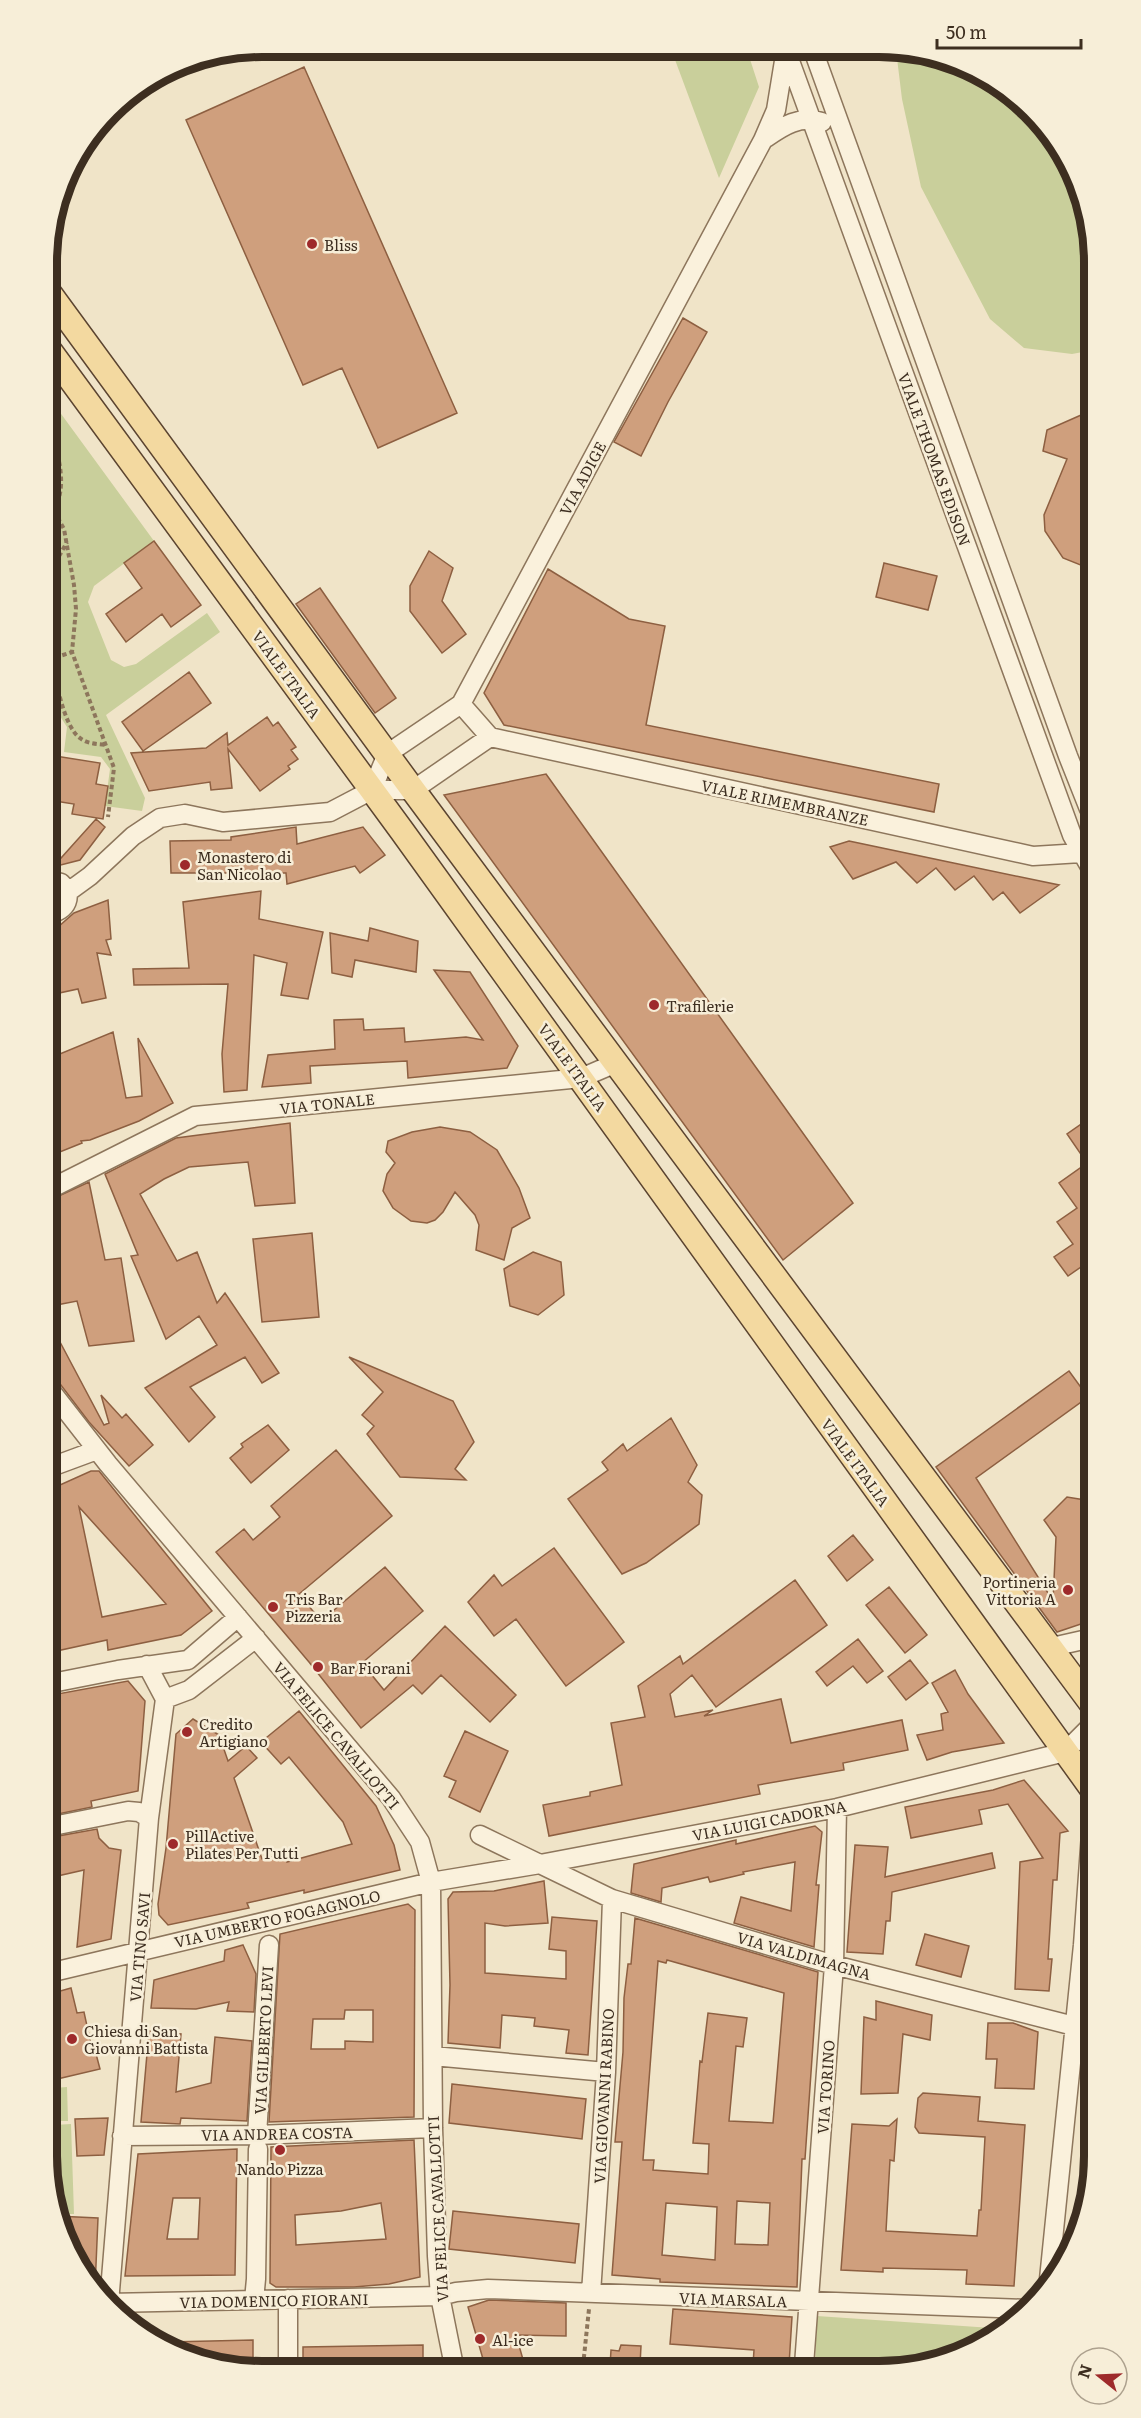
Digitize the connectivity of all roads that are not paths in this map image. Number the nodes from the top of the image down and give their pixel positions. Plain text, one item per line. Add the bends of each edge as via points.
1 (784, 57) edge
2 (788, 57) edge
3 (816, 57) edge
4 (812, 119) junction
5 (844, 135) junction
6 (764, 140) junction
7 (57, 304) edge
8 (57, 361) edge
9 (461, 704) junction
10 (490, 737) junction
11 (387, 754) junction
12 (1068, 756) junction
13 (1084, 769) edge
14 (372, 790) junction
15 (413, 790) junction
16 (1084, 796) edge
17 (1084, 857) edge
18 (1084, 859) edge
19 (57, 882) edge
20 (68, 892) junction
21 (57, 910) edge
22 (616, 1063) junction
23 (581, 1078) junction
24 (57, 1185) edge
25 (57, 1399) edge
26 (97, 1450) junction
27 (57, 1465) edge
28 (238, 1617) junction
29 (256, 1638) junction
30 (1084, 1640) edge
31 (1052, 1647) junction
32 (147, 1665) junction
33 (57, 1682) edge
34 (1084, 1693) edge
35 (165, 1699) junction
36 (1084, 1733) edge
37 (1065, 1752) junction
38 (1084, 1778) edge
39 (837, 1808) junction
40 (149, 1818) junction
41 (57, 1825) edge
42 (480, 1835) dead end
43 (540, 1864) junction
44 (431, 1882) junction
45 (612, 1899) junction
46 (1084, 1940) edge
47 (269, 1945) dead end
48 (139, 1951) junction
49 (834, 1965) junction
50 (57, 1971) edge
51 (1074, 2026) junction
52 (433, 2056) junction
53 (606, 2072) junction
54 (433, 2128) junction
55 (122, 2136) junction
56 (258, 2142) junction
57 (1050, 2268) edge
58 (109, 2292) edge
59 (591, 2293) junction
60 (440, 2296) junction
61 (288, 2299) junction
62 (254, 2300) junction
63 (810, 2302) junction
64 (119, 2303) edge
65 (1015, 2309) edge
66 (288, 2361) edge
67 (453, 2361) edge
68 (804, 2361) edge

1 - 6 street, VIA ADIGE via 776,110
2 - 4 street, VIALE THOMAS EDISON
3 - 5 street, VIALE THOMAS EDISON
4 - 5 street via 831,125
4 - 6 street, VIA ADIGE via 784,125
4 - 17 street, VIALE THOMAS EDISON via 1072,835
5 - 12 street, VIALE THOMAS EDISON
6 - 9 street, VIA ADIGE
7 - 11 main road
8 - 14 main road, VIALE ITALIA
9 - 10 street
9 - 11 street, VIA ADIGE
10 - 15 street
10 - 18 street, VIALE RIMEMBRANZE via 1033,856
11 - 14 street
11 - 15 main road
12 - 13 street
12 - 16 street, VIALE THOMAS EDISON
14 - 15 street
14 - 20 street via 330,812 223,822 185,814 154,821
14 - 23 main road, VIALE ITALIA
15 - 22 main road
19 - 20 street
20 - 21 street via 67,903
22 - 23 street, VIA TONALE
22 - 31 main road
23 - 24 street, VIA TONALE via 195,1116
23 - 37 main road, VIALE ITALIA
25 - 26 street, VIA FELICE CAVALLOTTI
26 - 27 street
26 - 28 street, VIA FELICE CAVALLOTTI
28 - 29 street, VIA FELICE CAVALLOTTI
28 - 32 street via 188,1660
29 - 35 street via 189,1690
29 - 44 street, VIA FELICE CAVALLOTTI via 391,1798 420,1842
30 - 31 street
31 - 34 main road
32 - 33 street
32 - 35 street
35 - 40 street, VIA TINO SAVI
36 - 37 street
37 - 38 main road, VIALE ITALIA
37 - 39 street, VIA LUIGI CADORNA
39 - 43 street, VIA LUIGI CADORNA
39 - 49 street, VIA TORINO
40 - 41 street via 128,1811
40 - 48 street, VIA TINO SAVI
42 - 43 street, VIA VALDIMAGNA
43 - 44 street, VIA LUIGI CADORNA
43 - 45 street, VIA VALDIMAGNA
44 - 48 street, VIA UMBERTO FOGAGNOLO
44 - 52 street, VIA FELICE CAVALLOTTI
45 - 49 street, VIA VALDIMAGNA
45 - 53 street, VIA GIOVANNI RABINO
46 - 51 street
47 - 56 street, VIA GILBERTO LEVI
48 - 50 street, VIA UMBERTO FOGAGNOLO
48 - 55 street, VIA TINO SAVI
49 - 51 street, VIA VALDIMAGNA
49 - 63 street, VIA TORINO
51 - 57 street
52 - 53 street
52 - 54 street, VIA FELICE CAVALLOTTI
53 - 59 street, VIA GIOVANNI RABINO
54 - 56 street, VIA ANDREA COSTA
54 - 60 street, VIA FELICE CAVALLOTTI
55 - 56 street, VIA ANDREA COSTA
55 - 58 street, VIA TINO SAVI
56 - 62 street, VIA GILBERTO LEVI
59 - 60 street, VIA MARSALA via 488,2289
59 - 63 street, VIA MARSALA
60 - 61 street, VIA DOMENICO FIORANI
60 - 67 street, VIA FELICE CAVALLOTTI
61 - 62 street, VIA DOMENICO FIORANI
61 - 66 street
62 - 64 street, VIA DOMENICO FIORANI
63 - 65 street, VIA MARSALA
63 - 68 street, VIA TORINO

